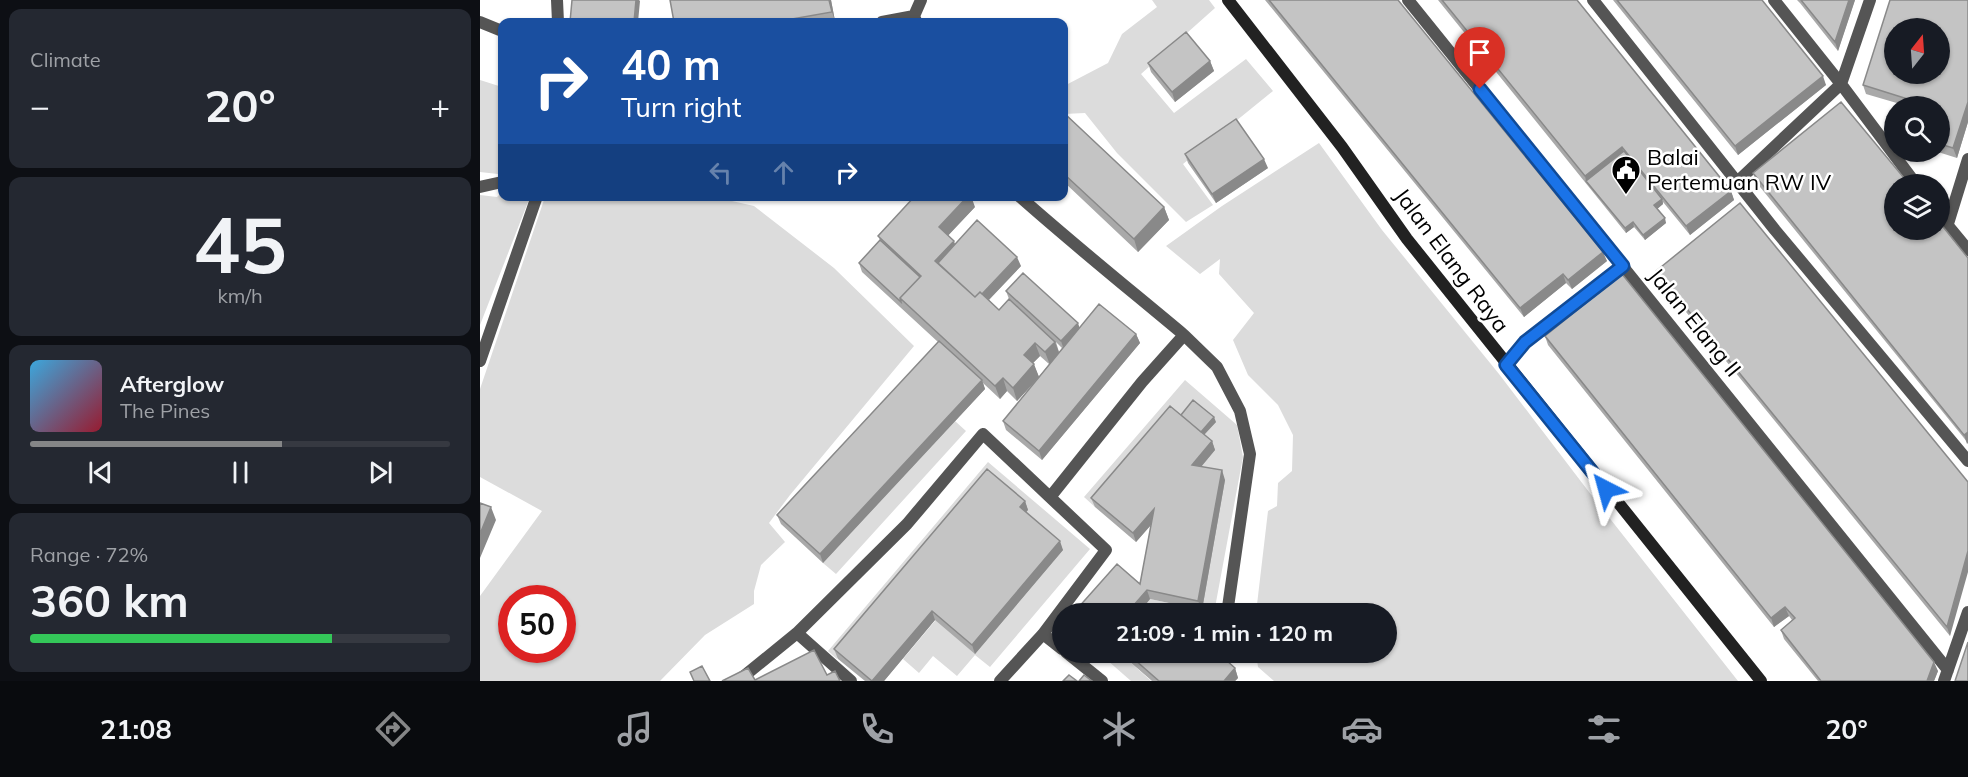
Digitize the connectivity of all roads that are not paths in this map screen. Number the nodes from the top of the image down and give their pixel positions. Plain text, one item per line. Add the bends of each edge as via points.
1 (557, 0) edge
2 (921, 0) edge
3 (1228, 0) edge
4 (1408, 0) edge
5 (1593, 0) edge
6 (1774, 0) edge
7 (1870, 0) edge
8 (558, 18) edge
9 (915, 18) edge
10 (480, 22) edge
11 (498, 29) edge
12 (1840, 84) junction
13 (1968, 159) edge
14 (1908, 174) edge
15 (1737, 182) junction
16 (498, 183) edge
17 (480, 187) edge
18 (535, 201) edge
19 (1025, 201) edge
20 (1950, 217) edge
21 (1950, 230) edge
22 (1968, 250) edge
23 (1623, 266) junction
24 (1184, 335) junction
25 (480, 361) edge
26 (1506, 365) junction
27 (1968, 461) edge
28 (1051, 496) junction
29 (1229, 603) edge
30 (1968, 612) edge
31 (798, 633) junction
32 (1043, 634) junction
33 (1052, 641) edge
34 (1080, 663) edge
35 (1946, 676) edge
36 (738, 681) edge
37 (850, 681) edge
38 (1000, 681) edge
39 (1102, 681) edge
40 (1761, 681) edge

1 - 8 street
2 - 9 street
3 - 26 main road, Jalan Elang Raya
4 - 23 street, Jalan Elang II
5 - 15 street
6 - 12 street
7 - 12 street
10 - 11 street
12 - 14 street
12 - 15 street
13 - 20 street
15 - 27 street
16 - 17 street
18 - 25 street
19 - 24 street
21 - 22 street
23 - 26 street via 1525,342
23 - 35 street, Jalan Elang II
24 - 28 street
24 - 29 street via 1217,367 1240,411 1250,454
26 - 40 main road, Jalan Elang Raya
28 - 31 street via 983,434 907,524
28 - 32 street via 1106,550
30 - 35 street
31 - 36 street
31 - 37 street
32 - 33 street
32 - 38 street
34 - 39 street

